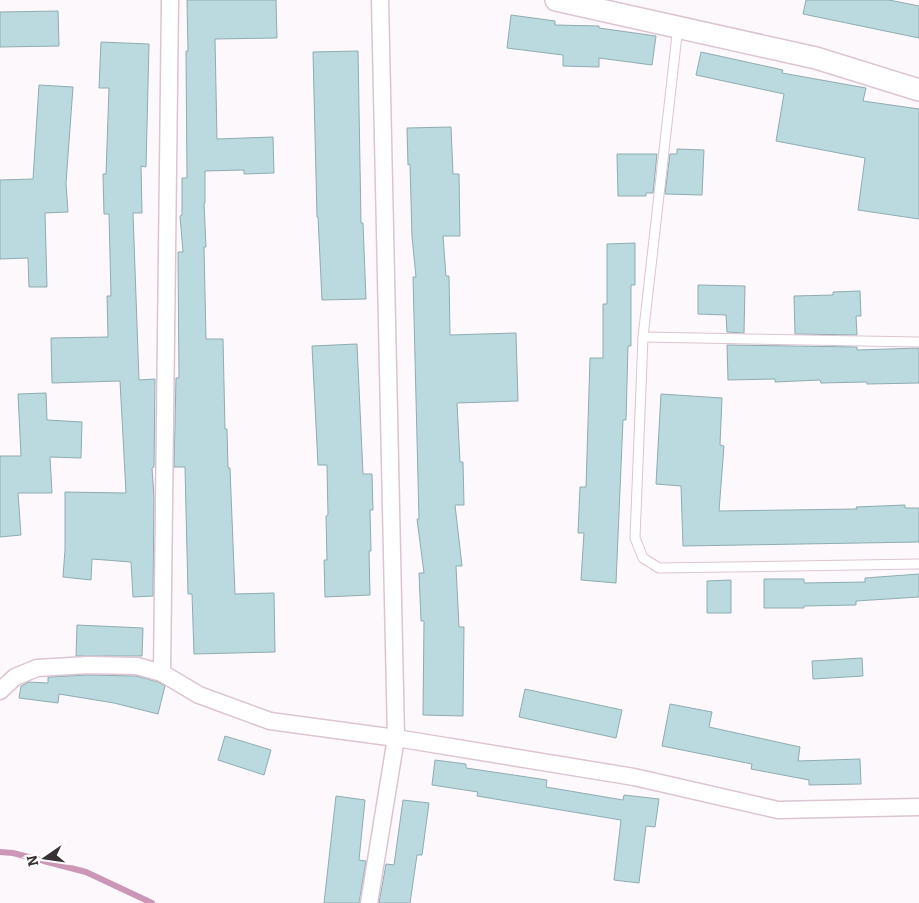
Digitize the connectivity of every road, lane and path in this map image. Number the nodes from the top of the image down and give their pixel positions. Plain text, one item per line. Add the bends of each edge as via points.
1 (170, 0) edge
2 (380, 0) edge
3 (556, 0) edge
4 (678, 26) junction
5 (919, 90) edge
6 (643, 337) junction
7 (919, 342) edge
8 (919, 564) edge
9 (162, 673) junction
10 (0, 691) edge
11 (396, 738) junction
12 (919, 807) edge
13 (369, 903) edge

1 - 9 street
2 - 11 street
3 - 4 street
4 - 5 street via 816,58
4 - 6 lane
6 - 7 lane
6 - 8 lane via 635,538 642,558 659,568
9 - 10 street via 137,666 37,668 15,677
9 - 11 street via 199,695 270,721
11 - 12 street via 634,777 778,810
11 - 13 street

